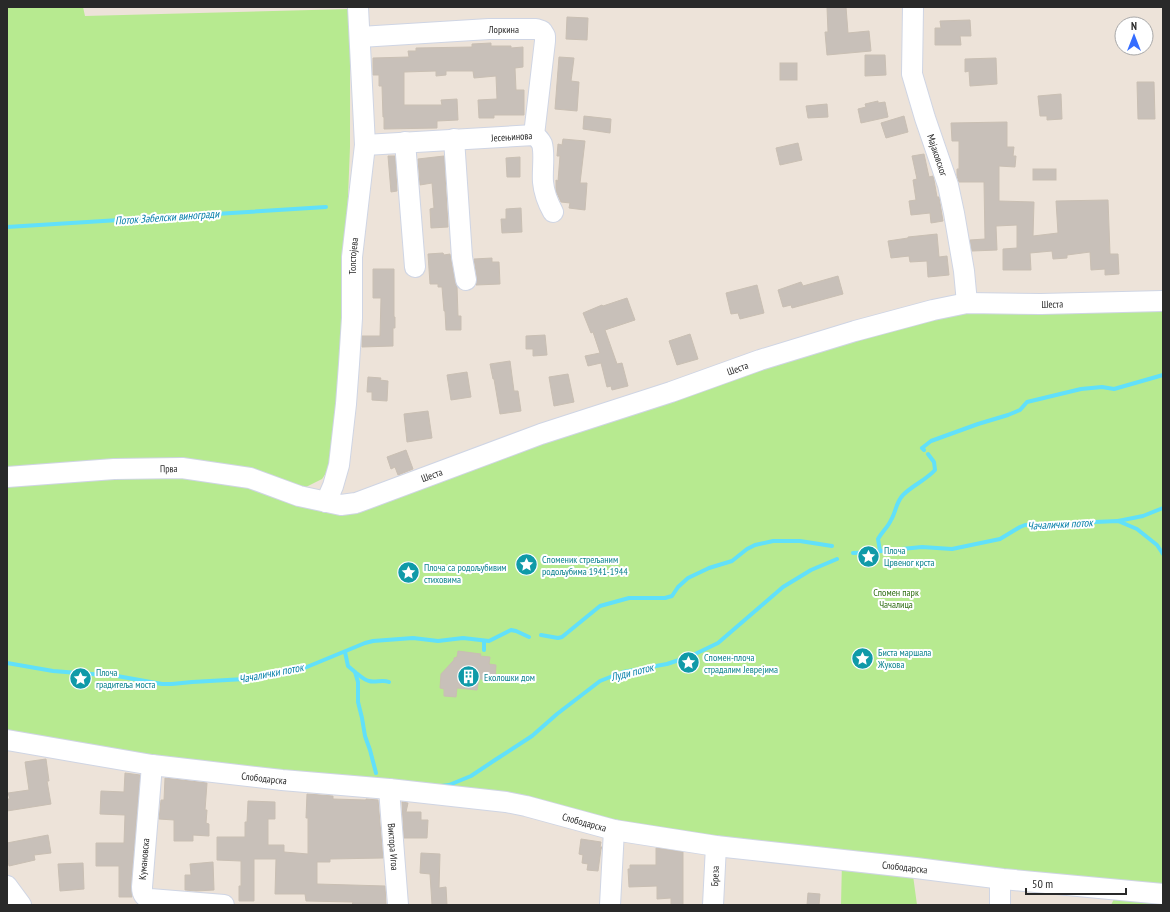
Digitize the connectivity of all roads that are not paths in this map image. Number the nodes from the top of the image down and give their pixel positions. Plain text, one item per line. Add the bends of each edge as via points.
1 (358, 7) edge
2 (913, 7) edge
3 (360, 37) junction
4 (534, 134) junction
5 (454, 139) junction
6 (405, 142) junction
7 (365, 145) junction
8 (554, 212) dead end
9 (415, 267) dead end
10 (466, 280) dead end
11 (1163, 302) edge
12 (967, 303) junction
13 (7, 477) edge
14 (326, 502) junction
15 (7, 740) edge
16 (152, 765) junction
17 (389, 789) junction
18 (614, 830) junction
19 (716, 846) junction
20 (1000, 879) junction
21 (7, 886) edge
22 (1163, 894) edge
23 (21, 905) edge
24 (224, 905) edge
25 (398, 905) edge
26 (610, 905) edge
27 (713, 905) edge
28 (1000, 905) edge

1 - 3 street, Толстојева
2 - 12 street, Мајаковског via 912,74 948,185 964,271
3 - 4 street, Лоркина via 489,29 542,31 545,40
3 - 7 street, Толстојева
4 - 5 street, Јесењинова
4 - 8 street, Јесењинова via 542,145 542,181 548,203
5 - 6 street, Јесењинова
5 - 10 street via 462,257
6 - 7 street, Јесењинова
6 - 9 street
7 - 14 street, Толстојева via 352,257 352,318 346,404 339,465
11 - 12 street, Шеста
12 - 14 street, Шеста via 855,331 760,360 541,434 356,503 341,505
13 - 14 street, Прва via 182,468 250,478 299,496
15 - 16 street, Слободарска
16 - 17 street, Слободарска
16 - 24 street, Кумановска via 142,887 144,896 150,899
17 - 18 street, Слободарска via 506,802
17 - 25 street, Виктора Игоа
18 - 19 street, Слободарска
18 - 26 street
19 - 20 street, Слободарска
19 - 27 street, Бреза
20 - 22 street, Слободарска
20 - 28 street
21 - 23 street

